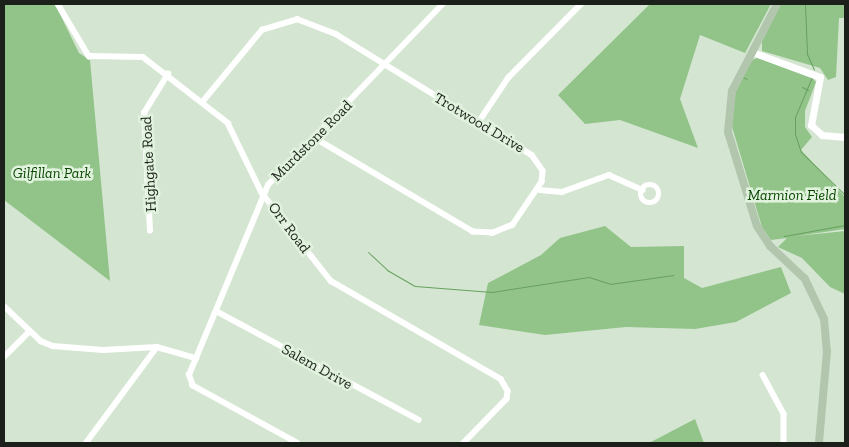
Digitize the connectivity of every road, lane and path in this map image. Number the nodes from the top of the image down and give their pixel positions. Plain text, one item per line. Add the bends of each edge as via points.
1 (58, 4) edge
2 (443, 4) edge
3 (581, 4) edge
4 (777, 4) edge
5 (752, 52) junction
6 (384, 65) junction
7 (168, 74) junction
8 (204, 100) junction
9 (478, 123) junction
10 (845, 137) edge
11 (316, 139) junction
12 (540, 190) junction
13 (643, 190) dead end
14 (262, 193) junction
15 (150, 230) dead end
16 (4, 306) edge
17 (216, 312) junction
18 (30, 332) junction
19 (157, 347) junction
20 (4, 357) edge
21 (196, 358) junction
22 (763, 374) dead end
23 (418, 420) dead end
24 (86, 443) edge
25 (297, 443) edge
26 (464, 443) edge
27 (784, 443) edge
28 (819, 443) edge

1 - 7 street, Orr Road via 89,56 100,59 136,53
2 - 6 street, Murdstone Road
3 - 9 street via 508,78
4 - 5 main road
5 - 10 street via 818,75 821,82 811,125 822,135
5 - 28 main road via 732,91 728,132 757,226 809,284 824,319 827,351
6 - 8 street, Trotwood Drive via 316,23 297,19 279,21 248,43
6 - 9 street, Trotwood Drive
6 - 11 street, Murdstone Road
7 - 8 street, Orr Road
7 - 15 street, Highgate Road via 144,113
8 - 14 street, Orr Road via 228,123
9 - 12 street, Trotwood Drive via 532,154 543,171
11 - 12 street via 473,232 493,233 513,225
11 - 14 street, Murdstone Road
12 - 13 street via 562,192 609,175
14 - 17 street, Murdstone Road
14 - 26 street, Orr Road via 331,281 506,385 508,395 504,405
16 - 18 street
17 - 21 street, Murdstone Road
17 - 23 street, Salem Drive
18 - 19 street via 53,346 103,350
18 - 20 street
19 - 21 street
19 - 24 street
21 - 25 street, Murdstone Road via 189,375 193,386
22 - 27 street via 784,414

